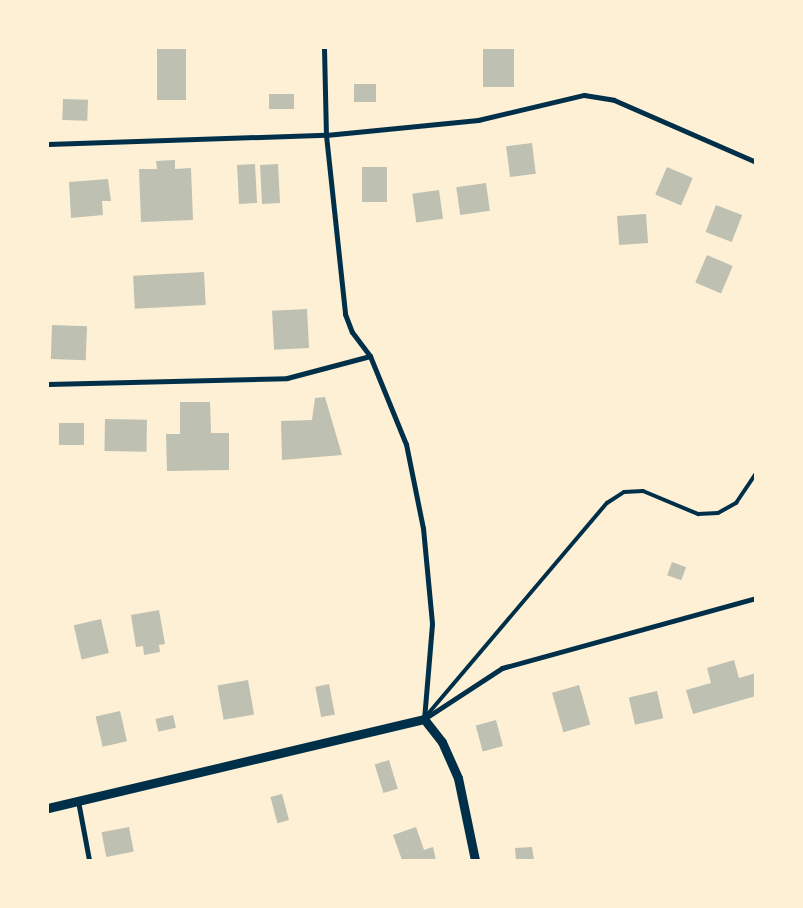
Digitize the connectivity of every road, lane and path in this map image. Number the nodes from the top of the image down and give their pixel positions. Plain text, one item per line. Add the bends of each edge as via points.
1 (324, 48) edge
2 (326, 135) junction
3 (48, 144) edge
4 (756, 162) edge
5 (370, 356) junction
6 (48, 384) edge
7 (756, 473) edge
8 (756, 598) edge
9 (424, 719) junction
10 (78, 800) junction
11 (48, 808) edge
12 (89, 860) edge
13 (475, 860) edge

1 - 2 street
2 - 3 street
2 - 4 street via 478,120 584,95 614,100
2 - 5 street via 346,314 352,332
5 - 6 street via 287,378
5 - 9 street via 406,444 423,528 432,624
7 - 9 lane via 736,503 718,513 698,514 643,491 624,492 607,503
8 - 9 street via 502,668
9 - 10 street
9 - 13 street via 442,742 458,778
10 - 11 street
10 - 12 street

